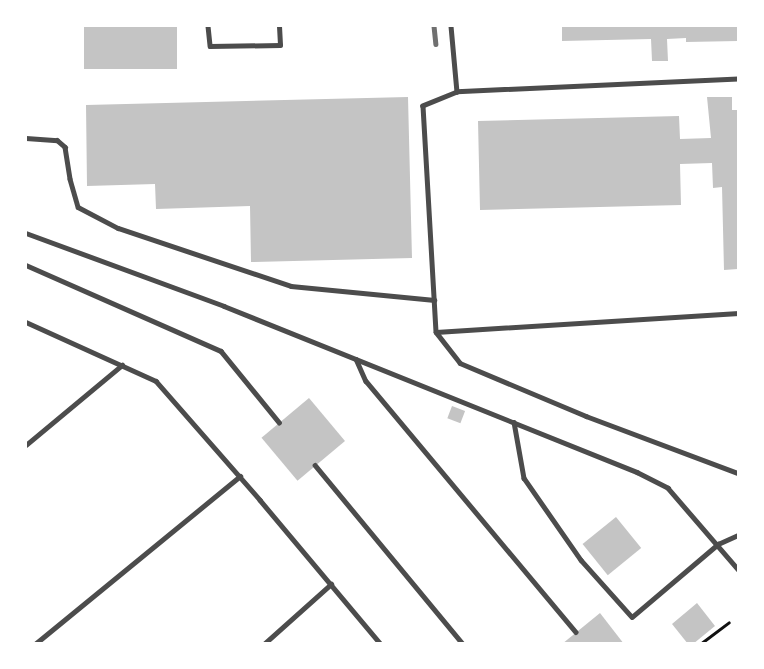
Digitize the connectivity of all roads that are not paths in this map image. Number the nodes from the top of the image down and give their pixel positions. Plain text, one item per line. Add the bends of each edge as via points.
1 (208, 26) edge
2 (279, 26) edge
3 (451, 26) edge
4 (738, 79) edge
5 (457, 92) junction
6 (26, 138) edge
7 (26, 233) edge
8 (26, 266) edge
9 (434, 300) junction
10 (738, 313) edge
11 (26, 322) edge
12 (436, 332) junction
13 (356, 359) junction
14 (122, 365) junction
15 (279, 422) dead end
16 (514, 422) junction
17 (26, 445) edge
18 (315, 465) dead end
19 (738, 473) edge
20 (240, 476) junction
21 (738, 535) edge
22 (718, 544) junction
23 (738, 568) edge
24 (331, 584) junction
25 (576, 632) dead end
26 (35, 644) edge
27 (264, 644) edge
28 (381, 644) edge
29 (463, 644) edge

1 - 2 lane via 210,46 280,45
3 - 5 lane
4 - 5 lane
5 - 9 lane via 423,106
6 - 9 lane via 57,140 65,147 78,207 118,228 291,286
7 - 13 lane via 124,267
8 - 15 lane via 221,351
9 - 12 lane
10 - 12 lane
11 - 14 lane
12 - 19 lane via 460,363
13 - 16 lane
13 - 25 lane via 366,381
14 - 17 lane
14 - 20 lane via 156,381
16 - 22 lane via 668,488
16 - 22 lane via 524,478 581,560 632,618
18 - 29 lane
20 - 24 lane
20 - 26 lane
21 - 22 lane
22 - 23 lane
24 - 27 lane
24 - 28 lane

